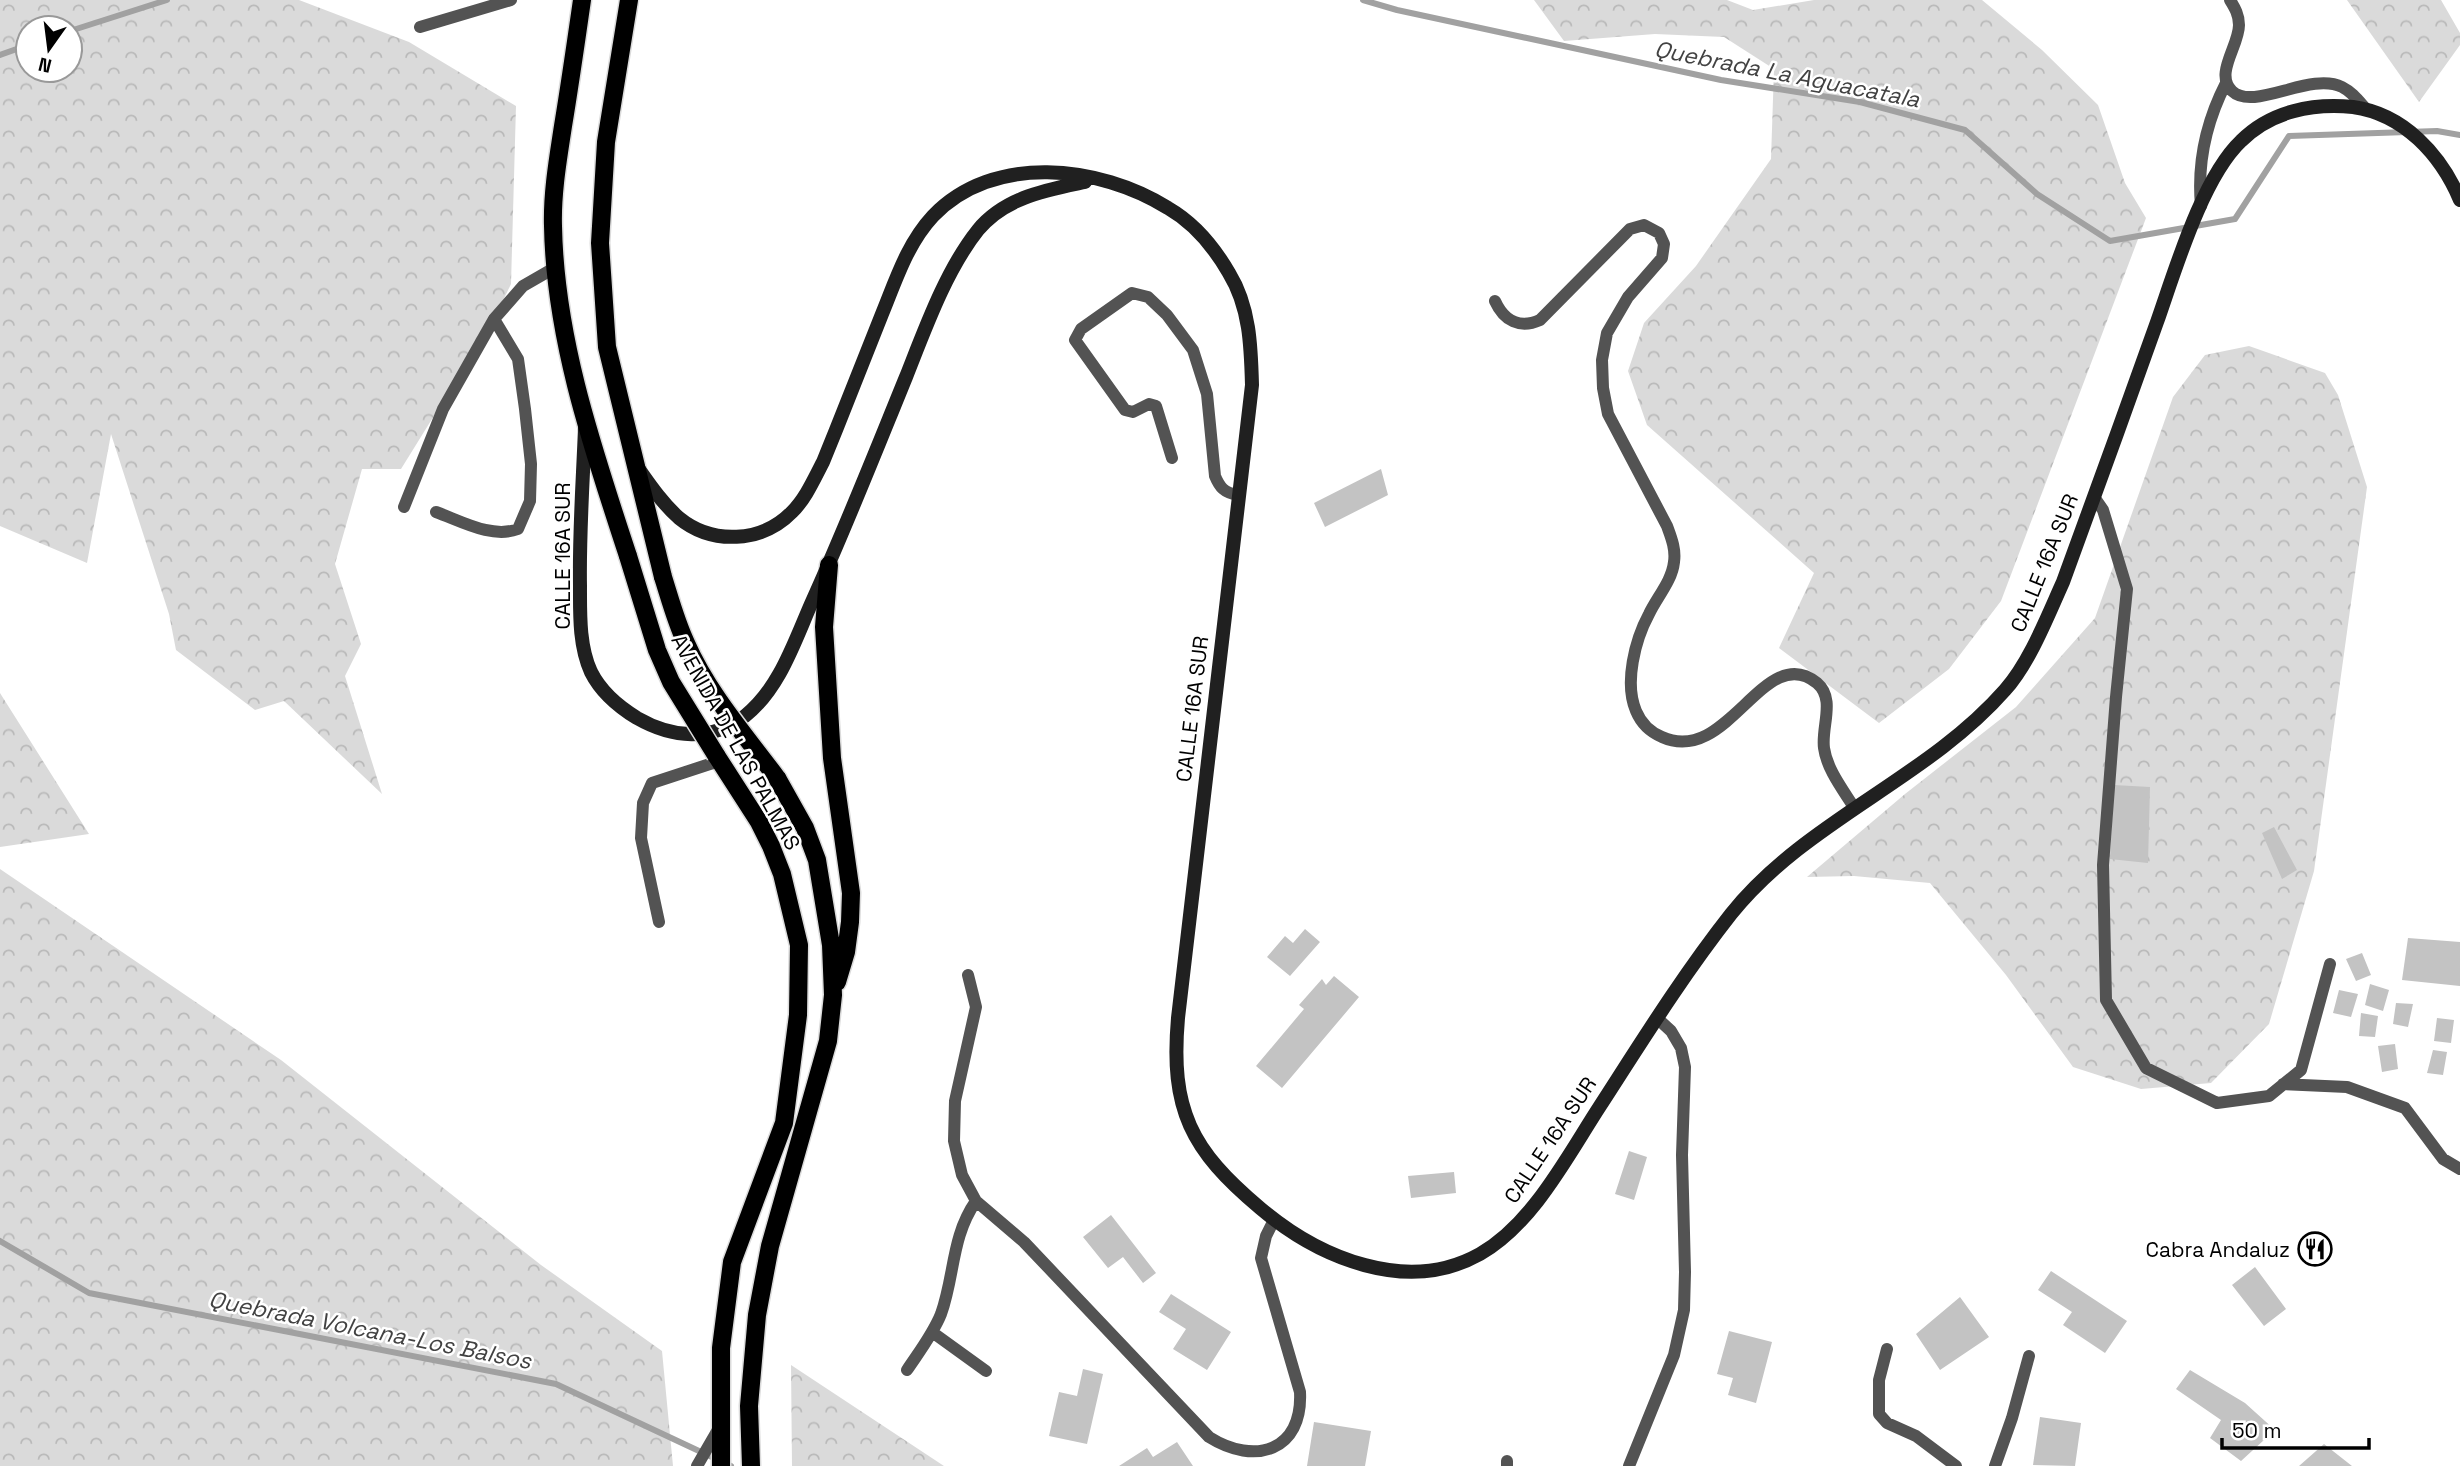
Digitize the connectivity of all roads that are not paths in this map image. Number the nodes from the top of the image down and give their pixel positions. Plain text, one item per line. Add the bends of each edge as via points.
1 (511, 0) edge
2 (582, 0) edge
3 (629, 0) edge
4 (2230, 0) edge
5 (420, 27) dead end
6 (2226, 83) junction
7 (2366, 109) junction
8 (1097, 179) junction
9 (2460, 200) edge
10 (2198, 212) junction
11 (556, 267) junction
12 (1495, 301) dead end
13 (494, 319) junction
14 (585, 423) junction
15 (1172, 458) dead end
16 (635, 464) junction
17 (1237, 495) junction
18 (2094, 497) junction
19 (404, 507) dead end
20 (436, 512) dead end
21 (829, 565) junction
22 (718, 758) junction
23 (1856, 809) junction
24 (659, 922) dead end
25 (2330, 964) dead end
26 (968, 975) dead end
27 (832, 995) junction
28 (1657, 1018) junction
29 (2283, 1084) junction
30 (2460, 1169) edge
31 (976, 1201) junction
32 (1274, 1220) junction
33 (932, 1332) junction
34 (1887, 1349) dead end
35 (2029, 1356) dead end
36 (907, 1370) dead end
37 (986, 1370) dead end
38 (717, 1455) edge
39 (698, 1464) edge
40 (751, 1466) edge
41 (1629, 1466) edge
42 (1956, 1466) edge
43 (1995, 1466) edge

1 - 5 lane
2 - 11 main road, AVENIDA DE LAS PALMAS via 555,179
3 - 16 main road, AVENIDA DE LAS PALMAS via 606,142 600,243 607,347
4 - 6 lane via 2239,23
6 - 7 lane via 2235,94 2249,98 2323,83 2353,94
6 - 10 lane via 2200,160
7 - 9 main road, CALLE 16A SUR via 2384,115 2426,144
7 - 10 main road, CALLE 16A SUR via 2312,106 2263,124 2226,158
8 - 16 main road, CALLE 16A SUR via 1050,172 997,178 962,192 933,216 906,255 807,494 778,524 735,538 700,530 668,507
8 - 17 main road, CALLE 16A SUR via 1169,208 1192,226 1231,275 1251,340 1252,385
8 - 21 main road, CALLE 16A SUR via 1017,200 979,228 961,254 915,354
10 - 18 main road, CALLE 16A SUR
11 - 13 lane via 523,286
11 - 14 main road, AVENIDA DE LAS PALMAS
12 - 23 lane via 1500,312 1518,324 1540,320 1630,229 1644,225 1659,233 1664,244 1662,258 1628,297 1607,333 1602,360 1608,414 1667,526 1675,561 1636,650 1632,694 1636,711 1644,725 1668,740 1700,738 1732,719 1781,675 1808,677 1826,694 1824,751
13 - 19 lane via 443,409
13 - 20 lane via 518,359 531,464 530,501 518,529 505,534
14 - 21 main road, CALLE 16A SUR via 580,576 584,649 606,694 640,720 689,735 710,733 745,716 775,682
14 - 22 main road, AVENIDA DE LAS PALMAS, bridge via 657,650 671,682
15 - 17 lane via 1156,406 1125,410 1075,340 1081,329 1132,293 1148,297 1167,315 1193,351 1209,405 1215,476 1219,487
16 - 27 main road, AVENIDA DE LAS PALMAS, bridge via 663,577 686,643 719,700 777,778 800,817 817,860 831,945
17 - 32 main road, CALLE 16A SUR via 1175,1055 1186,1119 1200,1148 1229,1182
18 - 23 main road, CALLE 16A SUR via 2038,638 2008,687 1968,728
18 - 29 lane via 2103,510 2127,589 2103,865 2106,1000 2146,1068 2217,1103 2269,1096
21 - 27 main road via 824,627 832,758 851,893 846,952
22 - 24 lane via 652,783 643,803 641,838
22 - 38 main road, AVENIDA DE LAS PALMAS via 771,846 799,945 798,1015 784,1123 732,1262 721,1348
23 - 28 main road, CALLE 16A SUR via 1756,884
25 - 29 lane via 2301,1070
26 - 31 lane via 976,1007 955,1101 954,1141 962,1175
27 - 40 main road, AVENIDA DE LAS PALMAS via 828,1041 770,1246 757,1315 749,1406
28 - 32 main road, CALLE 16A SUR via 1552,1181 1524,1218 1480,1254 1448,1266 1392,1270 1340,1257
28 - 41 lane via 1681,1048 1685,1067 1684,1310 1674,1355
29 - 30 lane via 2347,1087 2405,1108 2443,1159
31 - 32 lane via 1024,1242 1209,1437 1233,1452 1247,1454 1283,1444 1292,1434 1300,1405 1261,1258
31 - 33 lane via 958,1237 947,1292
33 - 36 lane
33 - 37 lane
34 - 42 lane via 1879,1413 1887,1423 1916,1436
35 - 43 lane
38 - 39 lane

